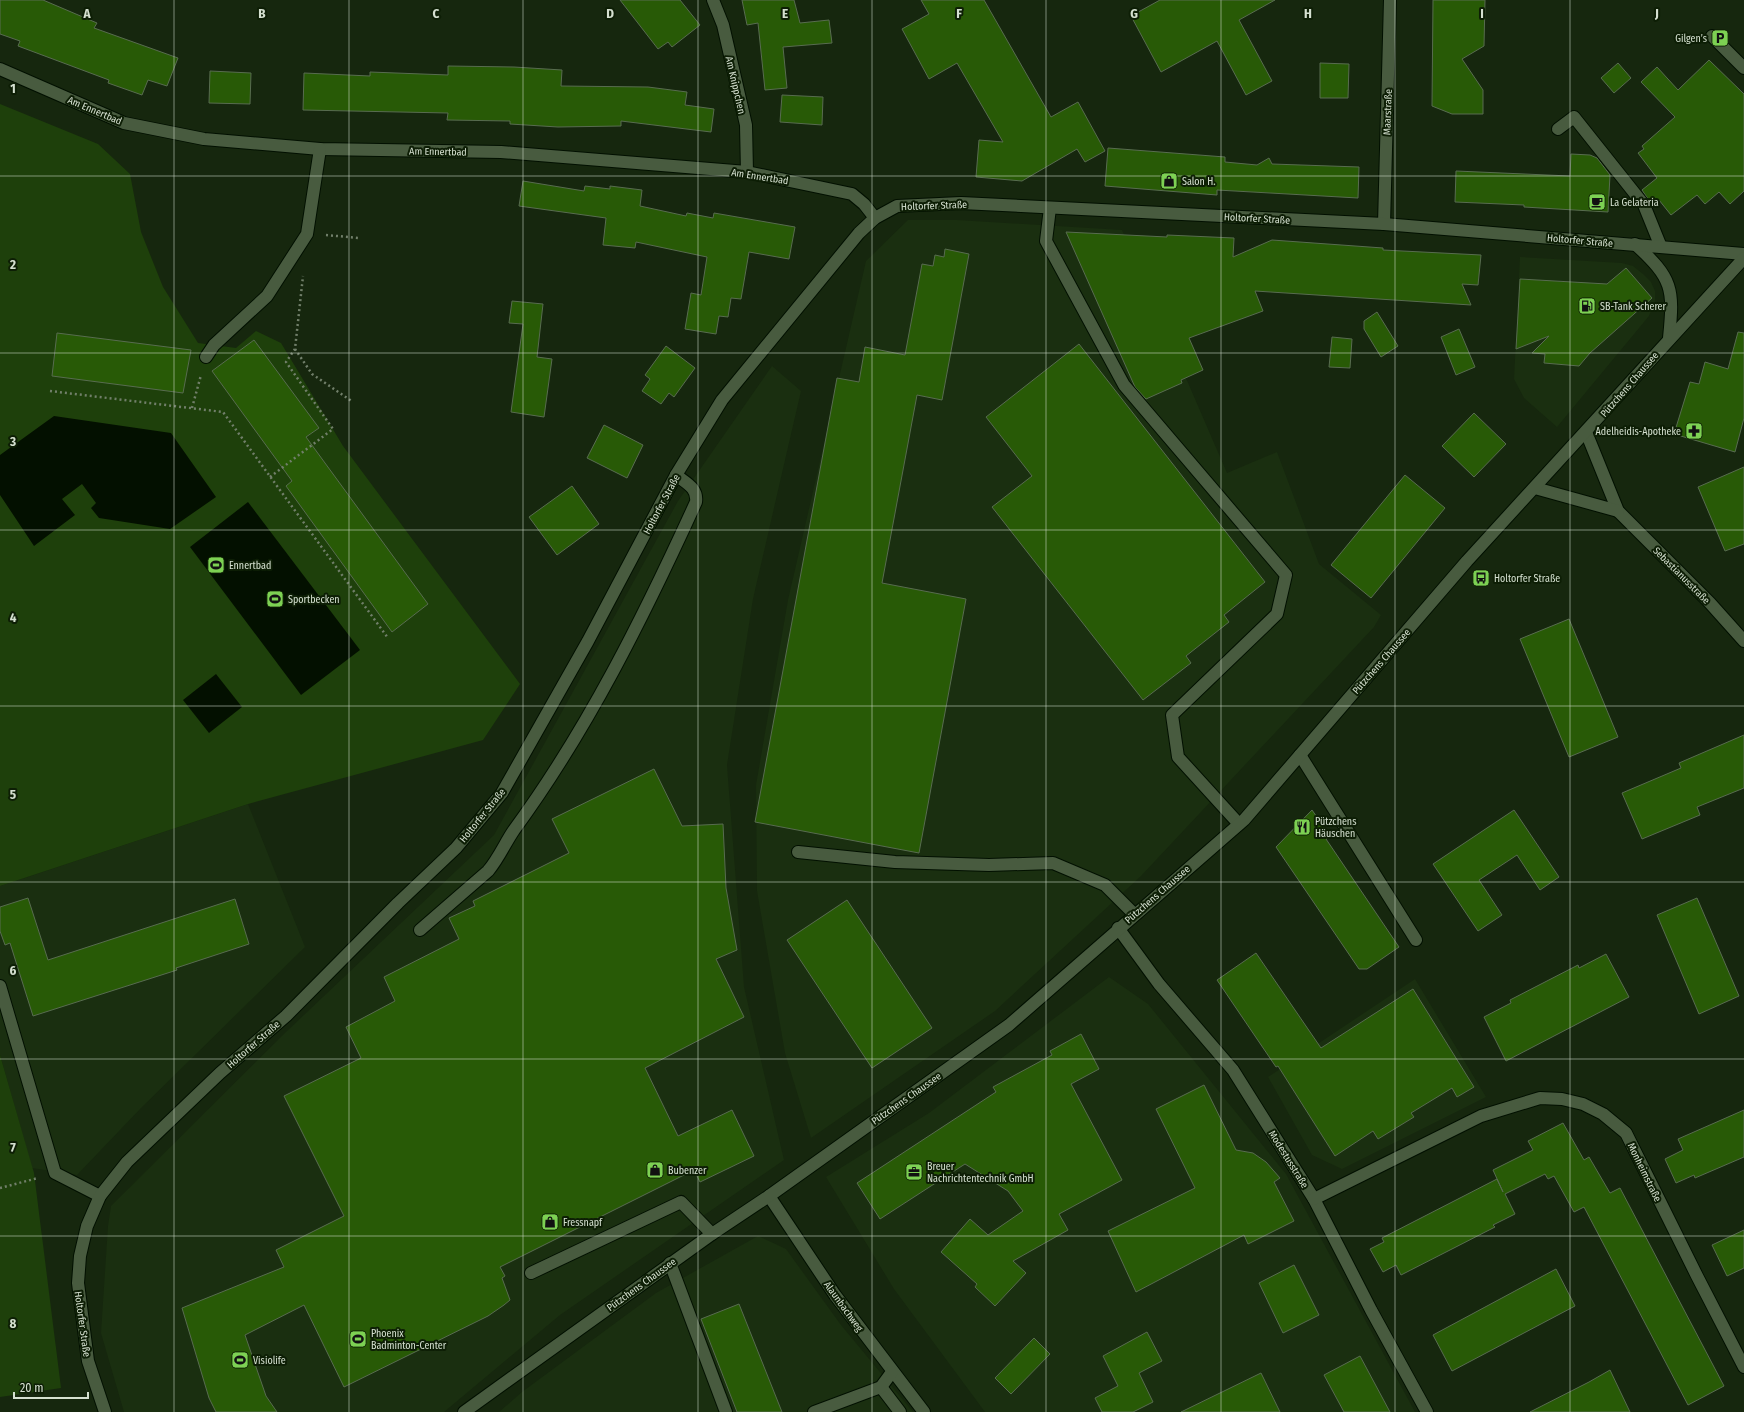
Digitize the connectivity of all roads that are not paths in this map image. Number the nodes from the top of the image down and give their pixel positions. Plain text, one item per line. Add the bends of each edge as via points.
1 (712, 0) edge
2 (1390, 0) edge
3 (1712, 36) dead end
4 (1744, 68) edge
5 (0, 69) edge
6 (1558, 129) dead end
7 (320, 149) junction
8 (747, 172) junction
9 (1050, 208) junction
10 (875, 218) junction
11 (1384, 224) junction
12 (1635, 244) junction
13 (1661, 247) junction
14 (1744, 254) edge
15 (1744, 258) edge
16 (1669, 338) junction
17 (206, 357) road end
18 (1586, 432) junction
19 (676, 475) junction
20 (1535, 488) junction
21 (1618, 511) junction
22 (1744, 640) edge
23 (1300, 756) junction
24 (1239, 824) junction
25 (798, 852) dead end
26 (1134, 914) junction
27 (1118, 928) junction
28 (420, 930) dead end
29 (1416, 940) dead end
30 (0, 986) edge
31 (100, 1196) junction
32 (769, 1196) junction
33 (1314, 1199) junction
34 (712, 1234) junction
35 (670, 1263) junction
36 (531, 1273) dead end
37 (1744, 1367) edge
38 (892, 1372) junction
39 (881, 1387) junction
40 (105, 1412) edge
41 (464, 1412) edge
42 (726, 1412) edge
43 (814, 1412) edge
44 (900, 1412) edge
45 (924, 1412) edge
46 (1427, 1412) edge

1 - 8 street, Am Knippchen via 723,25 746,125
2 - 11 street, Maarstraße
3 - 4 street
5 - 7 street, Am Ennertbad via 124,122 204,139
6 - 13 street via 1574,117 1644,205
7 - 8 street, Am Ennertbad via 501,152
7 - 17 street via 308,234 267,296 214,345
8 - 10 street, Am Ennertbad via 852,194
9 - 10 street, Holtorfer Straße via 961,203 918,204 897,206
9 - 11 street, Holtorfer Straße
9 - 24 street via 1046,241 1124,385 1286,575 1277,614 1172,715 1178,758
10 - 19 street, Holtorfer Straße via 859,233 722,400
11 - 12 street, Holtorfer Straße
12 - 13 street, Holtorfer Straße
12 - 16 street via 1668,280 1672,305
13 - 14 street, Holtorfer Straße
15 - 16 street, Pützchens Chaussee
16 - 18 street, Pützchens Chaussee
18 - 20 street, Pützchens Chaussee
18 - 21 street, Sebastianusstraße
19 - 28 street via 695,490 696,502 609,682 496,861
19 - 31 street, Holtorfer Straße via 588,641 502,793 456,848 398,902 286,1016 220,1073 127,1162
20 - 21 street, Sebastianusstraße
20 - 23 street, Pützchens Chaussee via 1467,561
21 - 22 street, Sebastianusstraße
23 - 24 street, Pützchens Chaussee
23 - 29 street
24 - 26 street, Pützchens Chaussee
25 - 26 street via 895,862 989,865 1053,863 1104,885
26 - 27 street, Pützchens Chaussee
27 - 32 street, Pützchens Chaussee via 1009,1025
27 - 33 street, Modestusstraße via 1159,984 1233,1070
30 - 31 street via 55,1173
31 - 40 street, Holtorfer Straße via 87,1226 80,1256 78,1283 88,1361
32 - 34 street, Pützchens Chaussee
32 - 38 street, Alaunbachweg via 835,1295
33 - 37 street, Monheimstraße via 1481,1116 1540,1098 1584,1104 1603,1114 1626,1133
33 - 46 street, Modestusstraße
34 - 35 street, Pützchens Chaussee
34 - 36 street via 681,1202
35 - 41 street, Pützchens Chaussee
35 - 42 street
38 - 39 street
38 - 45 street, Alaunbachweg
39 - 43 street
39 - 44 street

